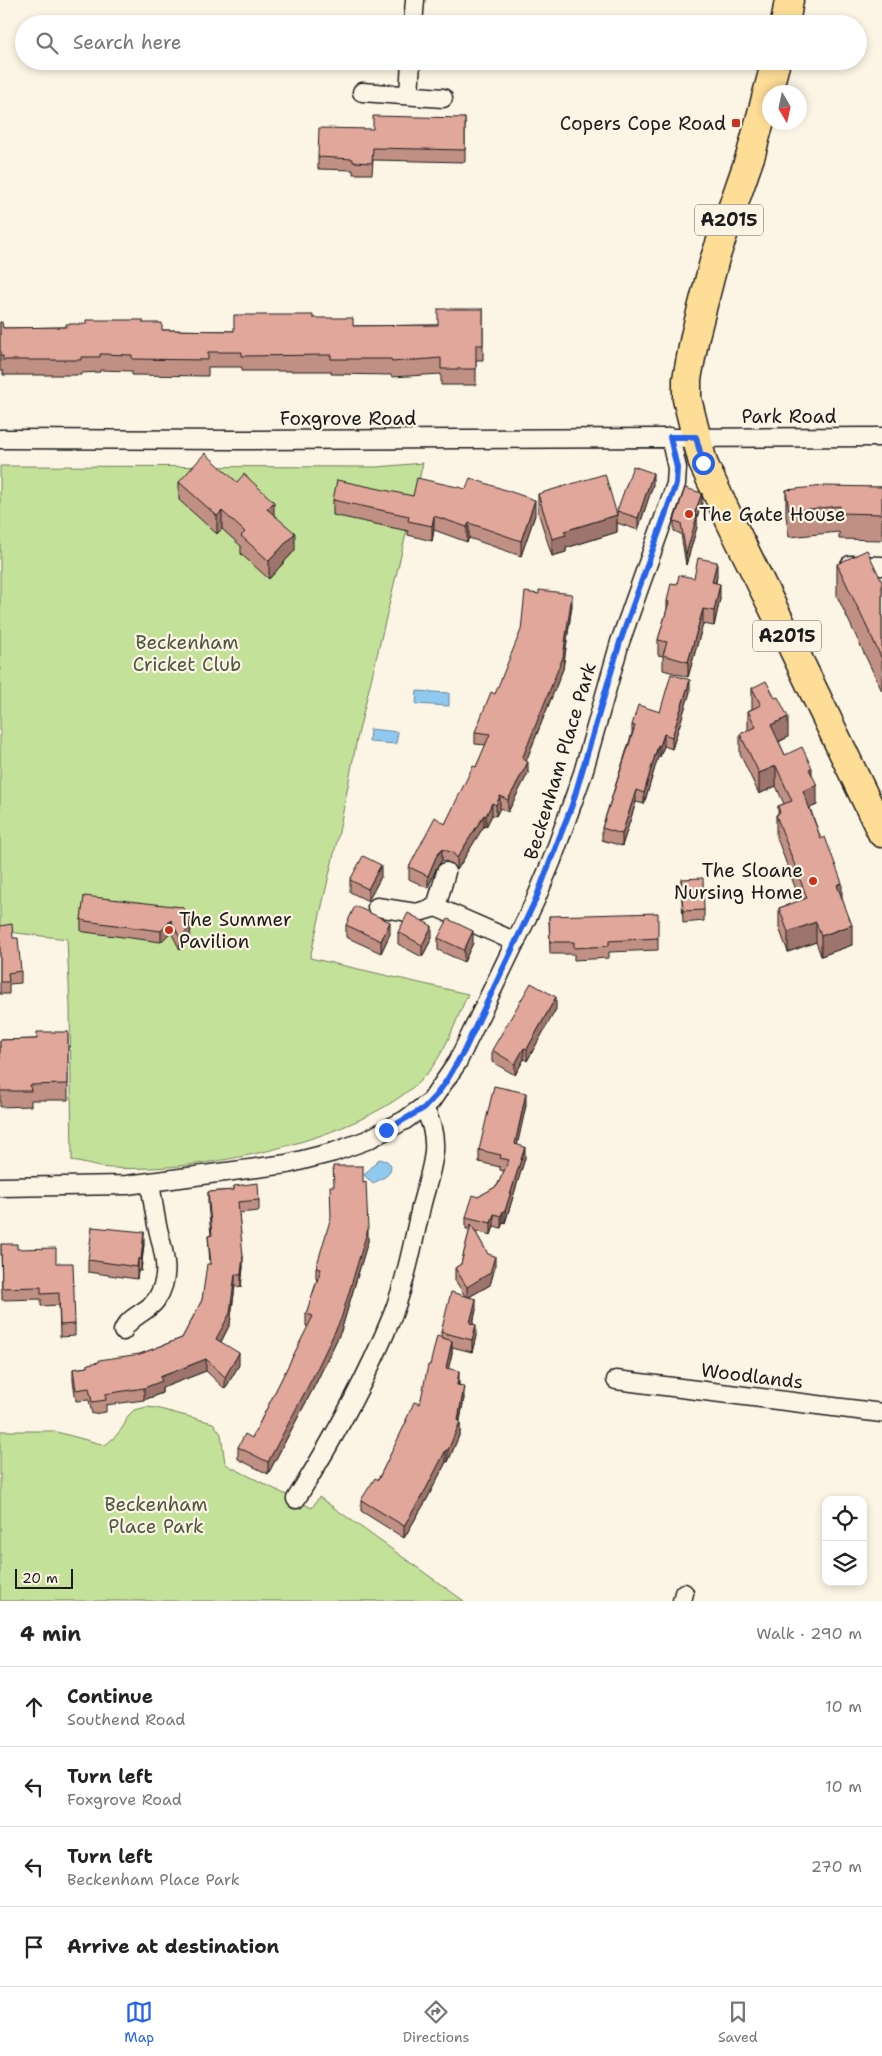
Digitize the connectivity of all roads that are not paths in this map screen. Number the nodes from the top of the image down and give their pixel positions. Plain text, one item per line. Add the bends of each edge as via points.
1 (415, 0) edge
2 (789, 0) edge
3 (414, 15) edge
4 (786, 15) edge
5 (410, 70) edge
6 (774, 70) edge
7 (362, 92) dead end
8 (409, 96) junction
9 (444, 98) dead end
10 (683, 437) junction
11 (882, 437) edge
12 (0, 439) edge
13 (838, 564) edge
14 (882, 566) edge
15 (882, 833) edge
16 (446, 872) dead end
17 (377, 907) dead end
18 (436, 907) junction
19 (516, 942) junction
20 (424, 1108) junction
21 (150, 1182) junction
22 (0, 1187) edge
23 (123, 1332) dead end
24 (616, 1380) dead end
25 (882, 1414) edge
26 (296, 1499) dead end

1 - 3 street
2 - 4 main road
5 - 8 street
6 - 10 main road, A2015 via 751,154 715,258 695,336 686,390 688,407
7 - 8 street
8 - 9 street
10 - 11 street, Park Road
10 - 12 street, Foxgrove Road
10 - 15 main road, A2015 via 703,463
10 - 19 street, Beckenham Place Park via 676,484 620,642 583,773 544,880
13 - 14 street
16 - 18 street
17 - 18 street via 416,913
18 - 19 street
19 - 20 street, Beckenham Place Park via 457,1063
20 - 21 street, Beckenham Place Park via 367,1140 318,1157 270,1167
20 - 26 street via 435,1135 434,1151 393,1313 363,1382
21 - 22 street, Beckenham Place Park
21 - 23 street via 166,1257 166,1273 155,1301 127,1323
24 - 25 street, Woodlands

